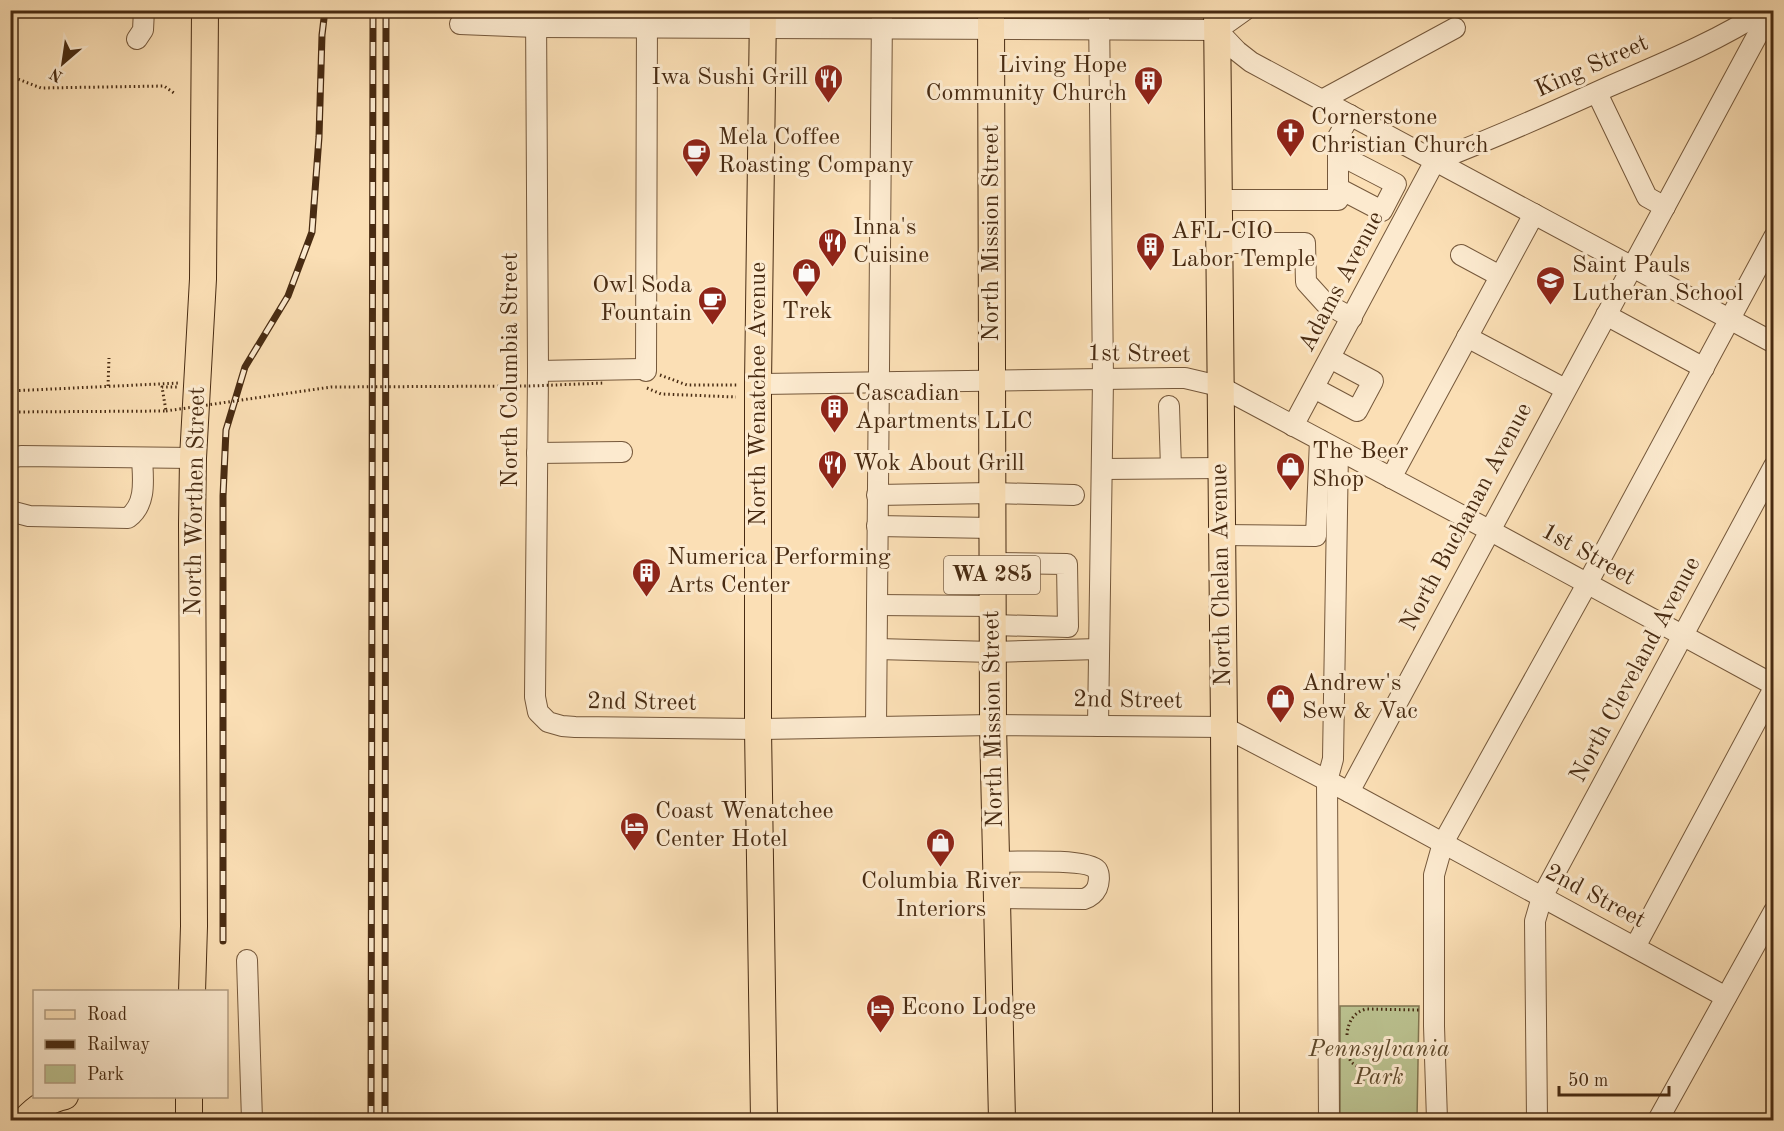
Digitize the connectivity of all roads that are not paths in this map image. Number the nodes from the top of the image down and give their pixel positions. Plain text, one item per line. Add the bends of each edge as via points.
1 (144, 10) edge
2 (205, 10) edge
3 (1245, 10) edge
4 (1765, 10) edge
5 (1771, 10) edge
6 (537, 19) edge
7 (647, 19) edge
8 (763, 19) edge
9 (882, 20) edge
10 (991, 20) edge
11 (1099, 20) edge
12 (1217, 20) edge
13 (460, 24) dead end
14 (1455, 28) dead end
15 (137, 39) dead end
16 (1597, 93) junction
17 (1322, 100) junction
18 (1350, 115) junction
19 (1338, 154) junction
20 (1435, 161) junction
21 (1338, 188) junction
22 (1218, 200) junction
23 (1665, 207) junction
24 (1534, 214) junction
25 (1773, 237) edge
26 (1218, 243) junction
27 (1461, 255) dead end
28 (1632, 267) junction
29 (1500, 276) junction
30 (1606, 315) junction
31 (1352, 318) junction
32 (1730, 320) junction
33 (1467, 337) junction
34 (1773, 343) edge
35 (1330, 358) junction
36 (1704, 368) junction
37 (538, 371) junction
38 (1103, 379) junction
39 (992, 380) junction
40 (878, 382) junction
41 (758, 384) junction
42 (1219, 386) junction
43 (1314, 388) junction
44 (1565, 390) junction
45 (1169, 406) dead end
46 (1293, 426) junction
47 (1320, 440) junction
48 (1338, 450) junction
49 (622, 452) dead end
50 (537, 453) junction
51 (10, 458) edge
52 (142, 458) junction
53 (193, 458) junction
54 (1773, 466) edge
55 (1171, 468) junction
56 (1220, 468) junction
57 (1102, 469) junction
58 (1390, 478) junction
59 (992, 492) junction
60 (877, 495) junction
61 (1074, 495) dead end
62 (10, 511) edge
63 (877, 526) junction
64 (992, 528) junction
65 (1489, 530) junction
66 (1221, 535) junction
67 (992, 563) junction
68 (1587, 584) junction
69 (877, 605) junction
70 (992, 616) junction
71 (1683, 636) junction
72 (877, 649) junction
73 (1099, 649) junction
74 (993, 652) junction
75 (1773, 686) edge
76 (538, 712) joint
77 (993, 725) junction
78 (1098, 726) junction
79 (876, 727) junction
80 (1224, 728) junction
81 (758, 729) junction
82 (1327, 781) junction
83 (1349, 792) junction
84 (1443, 843) junction
85 (996, 862) junction
86 (1542, 897) junction
87 (997, 898) junction
88 (1773, 911) edge
89 (1635, 947) junction
90 (247, 960) dead end
91 (192, 990) edge
92 (1726, 997) junction
93 (59, 1098) edge
94 (189, 1098) edge
95 (26, 1120) edge
96 (189, 1120) edge
97 (252, 1120) edge
98 (764, 1120) edge
99 (1002, 1120) edge
100 (1226, 1120) edge
101 (1329, 1120) edge
102 (1437, 1120) edge
103 (1537, 1120) edge
104 (1658, 1120) edge

1 - 15 street via 143,30
2 - 53 main road, North Worthen Street via 203,279
3 - 12 street
4 - 16 street, King Street via 1718,38
5 - 23 street, North Buchanan Avenue
6 - 7 street
6 - 13 street
6 - 37 street, North Columbia Street
7 - 8 street
7 - 37 street via 642,376
8 - 9 street
8 - 41 main road, North Wenatchee Avenue
9 - 10 street
9 - 40 street
10 - 11 street
10 - 39 main road, North Mission Street / WA 285
11 - 12 street
11 - 38 street
12 - 17 street via 1245,58
12 - 22 main road, North Chelan Avenue
14 - 17 street
16 - 20 street, King Street
16 - 23 street via 1647,197
17 - 18 street
18 - 19 street via 1338,137
18 - 20 street
19 - 21 street
19 - 21 street via 1396,184 1382,211
20 - 24 street
20 - 31 street, Adams Avenue
21 - 22 street via 1338,200
22 - 26 main road, North Chelan Avenue
23 - 28 street, North Buchanan Avenue
24 - 28 street
24 - 29 street
25 - 32 street
26 - 31 street via 1305,243 1306,282 1324,303
26 - 42 main road, North Chelan Avenue
27 - 29 street
28 - 30 street, North Buchanan Avenue
28 - 32 street
29 - 33 street
30 - 36 street
30 - 44 street, North Buchanan Avenue
31 - 35 street, Adams Avenue
32 - 34 street
32 - 36 street
33 - 44 street
33 - 58 street
35 - 43 street, Adams Avenue
35 - 43 street via 1373,381 1357,411
36 - 68 street
37 - 50 street, North Columbia Street
38 - 39 street, 1st Street
38 - 42 street, 1st Street via 1185,378
38 - 57 street
39 - 40 street, 1st Street
39 - 59 main road, North Mission Street / WA 285
40 - 41 street, 1st Street
40 - 60 street
41 - 81 main road, North Wenatchee Avenue
42 - 46 street, 1st Street
42 - 56 main road, North Chelan Avenue
43 - 46 street, Adams Avenue
44 - 65 street, North Buchanan Avenue
45 - 55 street
46 - 47 street, 1st Street
47 - 48 street, 1st Street
47 - 66 street via 1316,536
48 - 58 street, 1st Street
48 - 82 street via 1333,759
49 - 50 street
50 - 76 street, North Columbia Street
51 - 52 street
52 - 53 street
52 - 62 street via 143,491 128,518 29,516
53 - 91 main road, North Worthen Street
54 - 71 street, North Cleveland Avenue
55 - 56 street
55 - 57 street
56 - 66 main road, North Chelan Avenue
57 - 73 street
58 - 65 street, 1st Street
59 - 60 street
59 - 61 street
59 - 64 main road, North Mission Street / WA 285
60 - 63 street
63 - 64 street
63 - 69 street
64 - 67 main road, North Mission Street / WA 285
65 - 68 street, 1st Street
65 - 83 street, North Buchanan Avenue
66 - 80 main road, North Chelan Avenue
67 - 70 main road, North Mission Street / WA 285
67 - 70 street via 1067,564 1068,627
68 - 71 street, 1st Street
68 - 84 street
69 - 70 street
69 - 72 street
70 - 74 main road, North Mission Street / WA 285
71 - 75 street, 1st Street
71 - 86 street, North Cleveland Avenue
72 - 74 street
72 - 79 street
73 - 74 street
73 - 78 street
74 - 77 main road, North Mission Street / WA 285
75 - 89 street
76 - 81 street, 2nd Street via 548,722 562,726
77 - 78 street, 2nd Street
77 - 79 street, 2nd Street
77 - 85 main road, North Mission Street / WA 285
78 - 80 street, 2nd Street
79 - 81 street, 2nd Street
80 - 82 street, 2nd Street
80 - 100 main road, North Chelan Avenue
81 - 98 main road, North Wenatchee Avenue
82 - 83 street, 2nd Street
82 - 101 street
83 - 84 street, 2nd Street
84 - 86 street, 2nd Street
84 - 102 street via 1434,875
85 - 87 main road, North Mission Street / WA 285
85 - 87 street via 1088,864 1099,876 1095,893 1084,899
86 - 89 street, 2nd Street
86 - 103 street, North Cleveland Avenue via 1535,921
87 - 99 main road, North Mission Street / WA 285
88 - 92 street
89 - 92 street, 2nd Street
90 - 97 street
92 - 104 street
93 - 95 main road via 38,1107
94 - 96 main road

